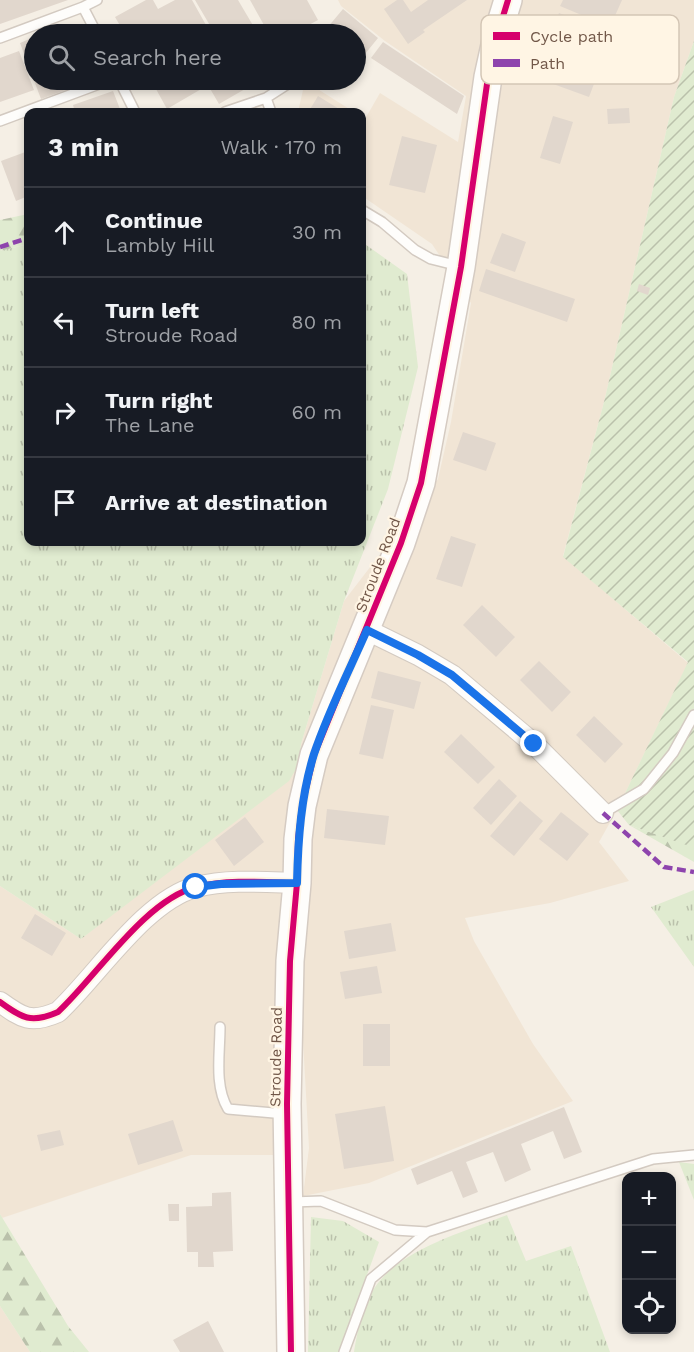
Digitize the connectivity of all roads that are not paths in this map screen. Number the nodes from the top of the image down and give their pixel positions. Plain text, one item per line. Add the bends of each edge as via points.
1 (97, 0) edge
2 (508, 0) edge
3 (83, 7) junction
4 (503, 15) edge
5 (37, 24) edge
6 (91, 24) edge
7 (24, 29) edge
8 (0, 38) edge
9 (487, 84) edge
10 (83, 90) edge
11 (124, 90) edge
12 (278, 90) edge
13 (266, 98) junction
14 (35, 108) edge
15 (133, 108) edge
16 (237, 108) edge
17 (270, 108) edge
18 (24, 112) edge
19 (0, 121) edge
20 (366, 213) edge
21 (461, 267) junction
22 (367, 630) junction
23 (694, 715) edge
24 (603, 813) joint
25 (297, 883) junction
26 (0, 1002) edge
27 (220, 1027) dead end
28 (287, 1114) junction
29 (694, 1155) edge
30 (290, 1202) junction
31 (427, 1232) junction
32 (291, 1352) edge
33 (345, 1352) edge

1 - 3 lane
2 - 4 street, Stroude Road
3 - 5 lane
3 - 6 lane
7 - 8 lane
9 - 21 street, Stroude Road
10 - 14 lane
11 - 15 lane
12 - 13 lane
13 - 16 lane
13 - 17 lane
18 - 19 lane
20 - 21 lane via 423,255
21 - 22 street, Stroude Road via 421,483
22 - 24 street via 452,675 534,744
22 - 25 street, Stroude Road via 314,755 302,806
23 - 24 lane via 673,753 644,789
25 - 26 street via 221,884 185,891 140,924 58,1012 43,1019 28,1019
25 - 28 street, Stroude Road via 290,961
27 - 28 lane via 219,1083 228,1109
28 - 30 street, Stroude Road
29 - 31 lane via 653,1159
30 - 31 lane via 321,1201 395,1230
30 - 32 street, Stroude Road
31 - 33 lane via 371,1279

